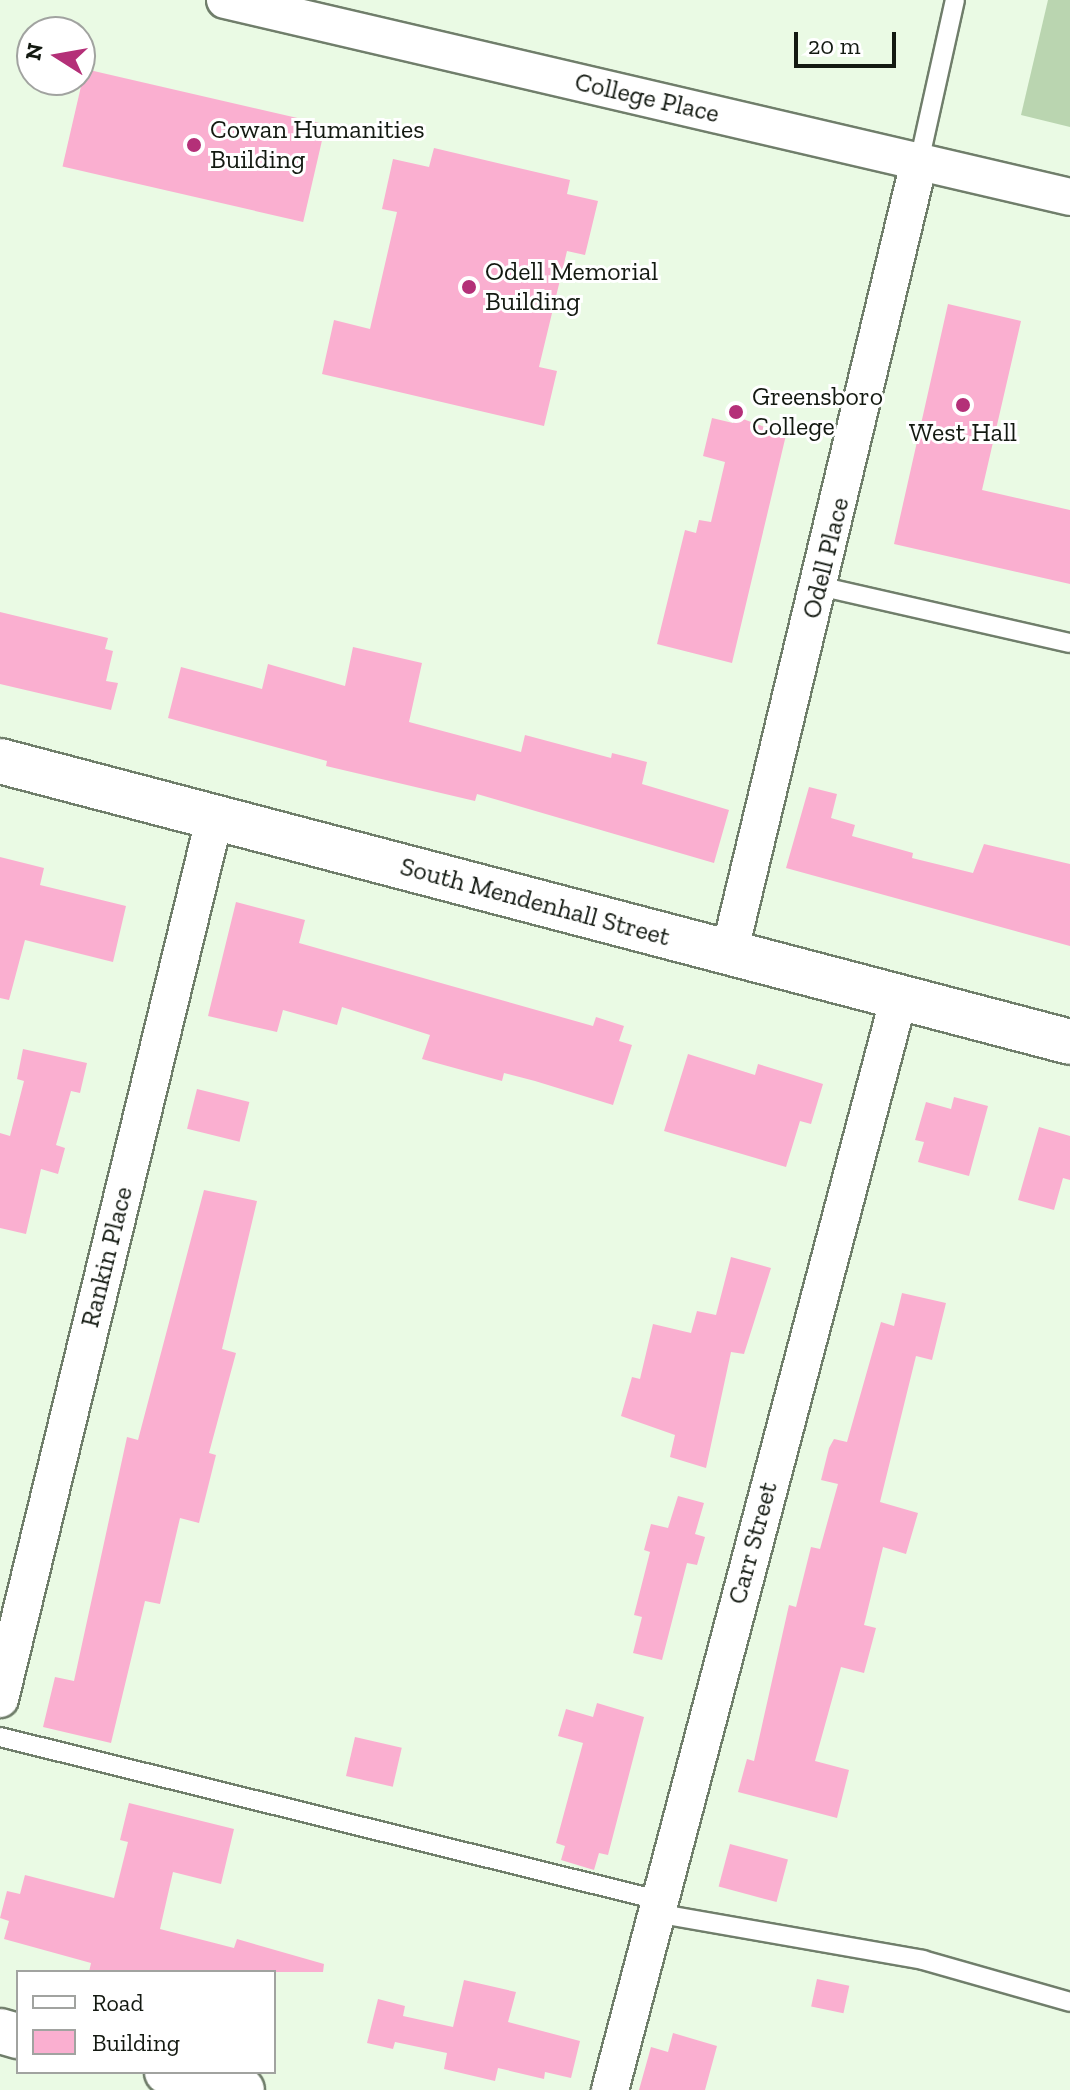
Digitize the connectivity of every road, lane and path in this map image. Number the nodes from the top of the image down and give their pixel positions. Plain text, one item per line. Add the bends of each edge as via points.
1 (225, 0) edge
2 (955, 0) edge
3 (919, 162) junction
4 (1070, 197) edge
5 (819, 586) junction
6 (1070, 643) edge
7 (0, 761) edge
8 (215, 816) junction
9 (729, 954) junction
10 (899, 997) junction
11 (1070, 1042) edge
12 (0, 1699) edge
13 (0, 1737) edge
14 (657, 1906) junction
15 (1070, 2002) edge
16 (175, 2074) edge
17 (242, 2090) edge
18 (610, 2090) edge

1 - 3 street, College Place
2 - 3 lane
3 - 4 street, College Place
3 - 5 street, Odell Place
5 - 6 lane
5 - 9 street, Odell Place
7 - 8 street, South Mendenhall Street
8 - 9 street, South Mendenhall Street
8 - 12 street, Rankin Place
9 - 10 street, South Mendenhall Street
10 - 11 street, South Mendenhall Street
10 - 14 street, Carr Street
13 - 14 lane
14 - 15 lane via 908,1956
14 - 18 street, Carr Street
16 - 17 street

